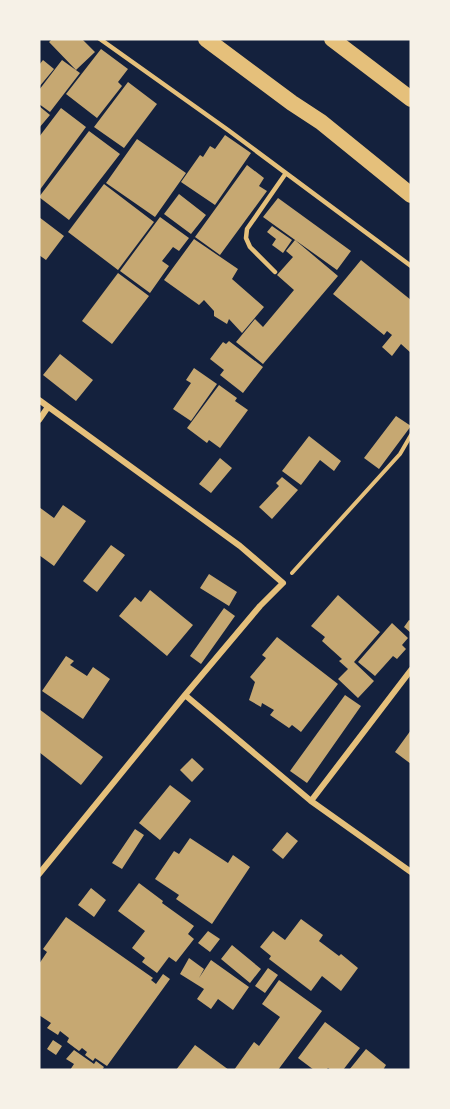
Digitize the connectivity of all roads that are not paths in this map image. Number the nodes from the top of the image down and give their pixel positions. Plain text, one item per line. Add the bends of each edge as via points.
1 (100, 39) edge
2 (206, 39) edge
3 (332, 39) edge
4 (411, 99) edge
5 (286, 173) junction
6 (411, 195) edge
7 (411, 266) edge
8 (274, 272) dead end
9 (39, 400) edge
10 (48, 407) junction
11 (39, 420) edge
12 (411, 670) edge
13 (185, 695) junction
14 (311, 801) junction
15 (411, 872) edge
16 (39, 874) edge

1 - 5 lane
2 - 6 highway via 321,122
3 - 4 highway
5 - 7 lane
5 - 8 lane via 247,229 250,247
9 - 10 street
10 - 11 street
10 - 13 street via 240,546 283,583
12 - 14 street
13 - 14 street
13 - 16 street
14 - 15 street

